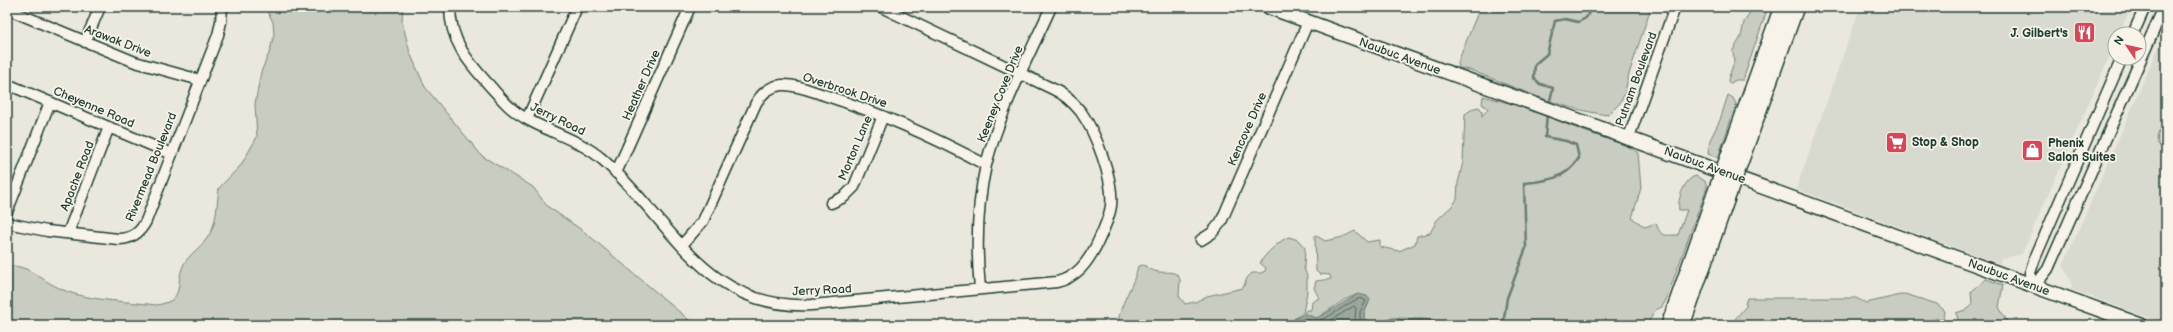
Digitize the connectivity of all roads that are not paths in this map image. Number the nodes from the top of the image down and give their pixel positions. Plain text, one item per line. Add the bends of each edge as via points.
1 (100, 7) edge
2 (222, 7) edge
3 (450, 7) edge
4 (577, 7) edge
5 (690, 7) edge
6 (880, 7) edge
7 (1051, 7) edge
8 (1268, 7) edge
9 (1675, 7) edge
10 (1782, 7) edge
11 (1796, 7) edge
12 (1805, 7) edge
13 (2145, 7) edge
14 (2164, 7) edge
15 (7, 9) edge
16 (1308, 22) junction
17 (2137, 26) edge
18 (86, 42) junction
19 (1776, 62) junction
20 (2119, 66) edge
21 (1021, 74) junction
22 (200, 80) junction
23 (7, 84) edge
24 (2104, 100) junction
25 (50, 102) junction
26 (2120, 107) junction
27 (2097, 115) junction
28 (883, 116) junction
29 (527, 119) junction
30 (2113, 122) junction
31 (109, 128) junction
32 (1629, 137) junction
33 (172, 154) junction
34 (1736, 154) junction
35 (986, 165) junction
36 (616, 173) junction
37 (1721, 196) junction
38 (831, 203) dead end
39 (7, 212) edge
40 (7, 223) edge
41 (68, 233) junction
42 (1201, 240) dead end
43 (682, 245) junction
44 (2031, 285) junction
45 (980, 289) junction
46 (1669, 325) edge
47 (1682, 325) edge
48 (2141, 325) edge

1 - 18 street
2 - 22 street, Rivermead Boulevard via 220,28
3 - 29 street, Jerry Road via 454,36 464,57 508,107
4 - 29 street
5 - 36 street, Heather Drive
6 - 21 street
7 - 21 street, Keeney Cove Drive
8 - 16 main road, Naubuc Avenue
9 - 32 street, Putnam Boulevard
10 - 34 highway
11 - 19 highway
12 - 19 highway via 1789,44
13 - 17 street
14 - 26 street
15 - 18 street, Arawak Drive
16 - 32 main road, Naubuc Avenue
16 - 42 street, Kencove Drive via 1221,222 1212,233
18 - 22 street, Arawak Drive via 142,65
19 - 34 highway
20 - 24 street
21 - 35 street, Keeney Cove Drive via 998,128
21 - 45 street, Jerry Road via 1061,93 1084,117 1109,176 1110,211 1089,259 1071,276 1057,282
22 - 33 street, Rivermead Boulevard
23 - 25 street, Cheyenne Road
24 - 26 street
24 - 27 street
25 - 31 street, Cheyenne Road
25 - 39 street
26 - 30 street
27 - 30 street
27 - 44 street via 2033,262 2030,273
28 - 35 street, Overbrook Drive
28 - 38 street, Morton Lane via 855,185 846,196
28 - 43 street, Overbrook Drive via 793,86 780,85 769,89 755,105 702,222
29 - 36 street, Jerry Road via 588,148
30 - 44 street via 2048,269
31 - 33 street, Cheyenne Road
31 - 41 street, Apache Road
32 - 44 main road, Naubuc Avenue
33 - 41 street, Rivermead Boulevard via 146,220 136,234 121,239
34 - 37 highway, bridge
35 - 45 street, Keeney Cove Drive via 978,225
36 - 43 street, Jerry Road
37 - 46 highway
37 - 47 highway
40 - 41 street, Rivermead Boulevard
43 - 45 street, Jerry Road via 703,268 724,284 745,295 775,304 812,306
44 - 48 main road, Naubuc Avenue

